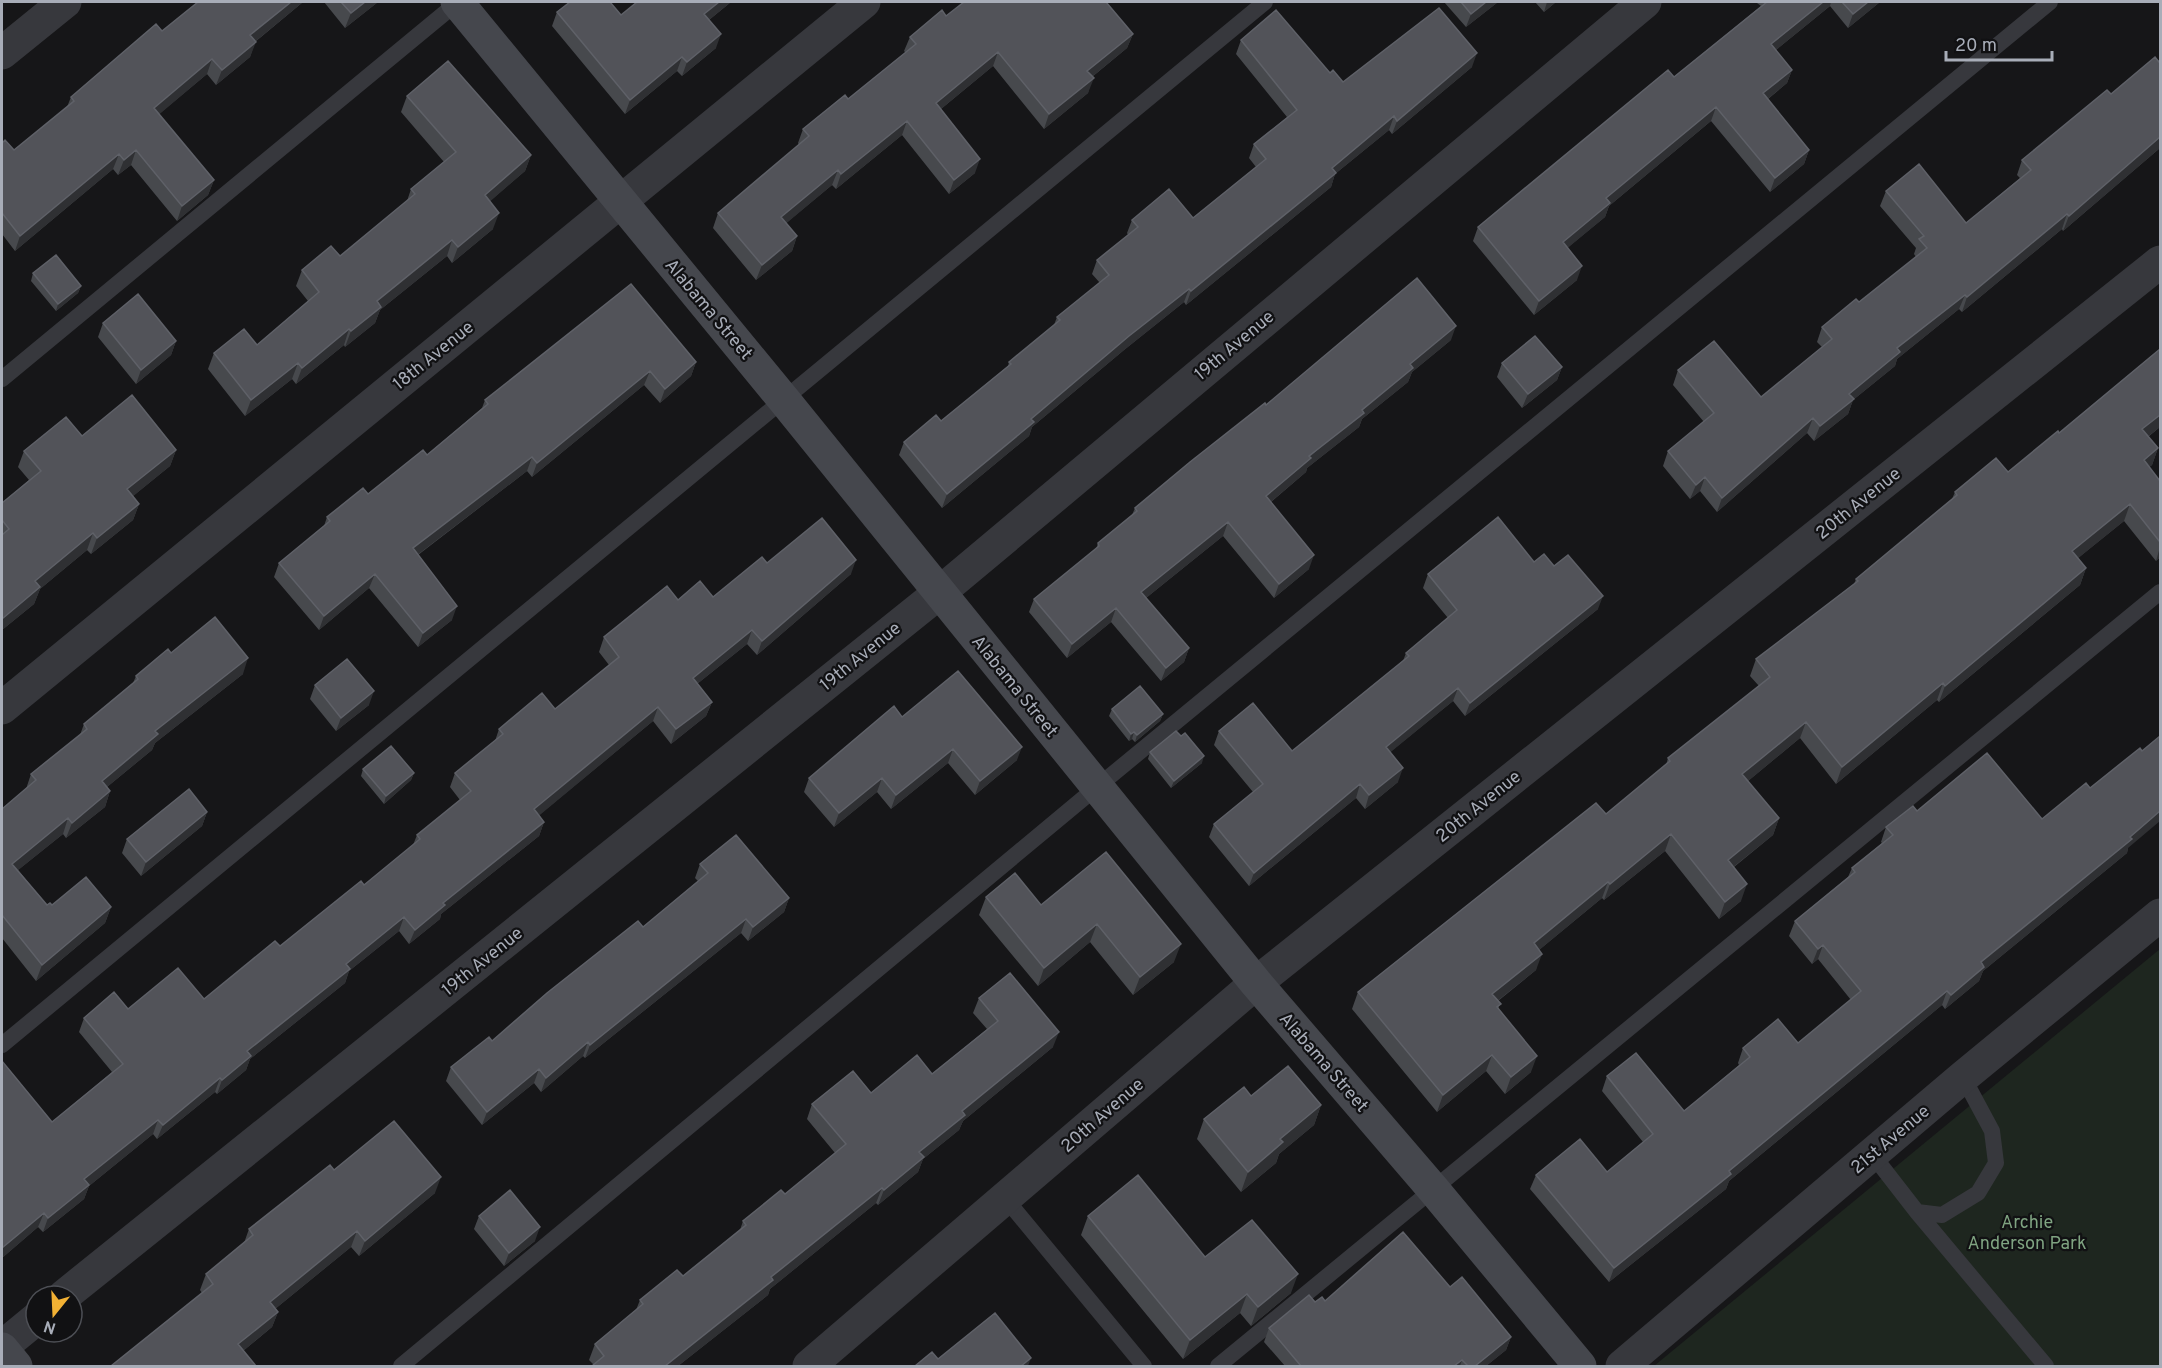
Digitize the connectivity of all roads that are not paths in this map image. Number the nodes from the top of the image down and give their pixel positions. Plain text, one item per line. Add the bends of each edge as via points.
1 (65, 2) edge
2 (457, 2) edge
3 (864, 2) edge
4 (1264, 2) edge
5 (1645, 2) edge
6 (2050, 2) edge
7 (2, 53) edge
8 (621, 202) junction
9 (2160, 262) edge
10 (2, 379) edge
11 (784, 400) junction
12 (2160, 592) edge
13 (939, 593) junction
14 (2, 708) edge
15 (1097, 787) junction
16 (2160, 915) edge
17 (1256, 983) junction
18 (2, 1045) edge
19 (1963, 1077) junction
20 (1872, 1154) junction
21 (1433, 1189) junction
22 (1005, 1198) junction
23 (1917, 1212) junction
24 (79, 1284) edge
25 (24, 1329) edge
26 (2, 1348) edge
27 (16, 1366) edge
28 (401, 1366) edge
29 (809, 1366) edge
30 (1144, 1366) edge
31 (1218, 1366) edge
32 (1580, 1366) edge
33 (1622, 1366) edge
34 (2046, 1366) edge

1 - 7 street
2 - 8 street, Alabama Street
2 - 10 lane
3 - 8 street, 18th Avenue
4 - 11 lane
5 - 13 street, 19th Avenue
6 - 15 lane
8 - 11 street, Alabama Street
8 - 14 street, 18th Avenue
9 - 17 street, 20th Avenue
11 - 13 street, Alabama Street
11 - 18 lane
12 - 21 lane
13 - 15 street, Alabama Street
13 - 24 street, 19th Avenue
15 - 17 street, Alabama Street
15 - 28 lane
16 - 19 street, 21st Avenue
17 - 21 street, Alabama Street
17 - 22 street, 20th Avenue
19 - 20 street, 21st Avenue
19 - 23 lane via 1992,1131 1996,1163 1978,1193 1942,1215
20 - 23 lane
20 - 33 street, 21st Avenue
21 - 31 lane
21 - 32 street, Alabama Street
22 - 29 street, 20th Avenue
22 - 30 lane
23 - 34 lane
25 - 26 street
26 - 27 street

